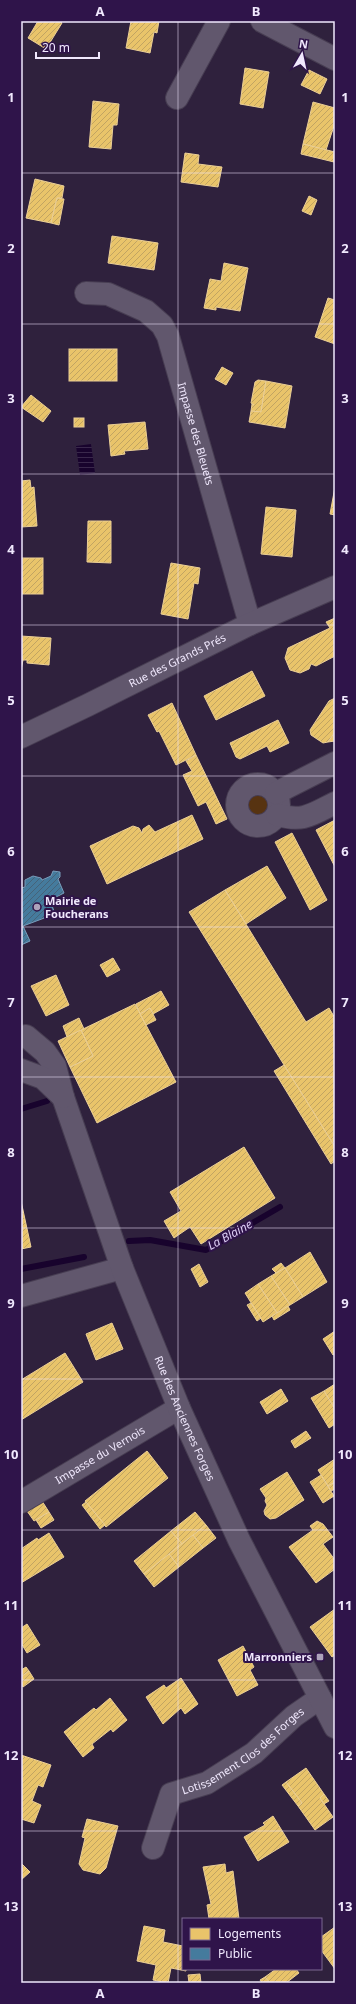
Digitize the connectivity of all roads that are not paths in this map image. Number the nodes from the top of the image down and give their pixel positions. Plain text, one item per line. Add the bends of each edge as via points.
1 (219, 21) edge
2 (262, 21) edge
3 (335, 59) edge
4 (177, 98) dead end
5 (86, 293) dead end
6 (335, 587) edge
7 (250, 624) junction
8 (21, 736) edge
9 (335, 763) edge
10 (276, 792) junction
11 (335, 803) edge
12 (277, 815) junction
13 (24, 1033) edge
14 (21, 1059) edge
15 (21, 1070) edge
16 (63, 1097) junction
17 (122, 1268) junction
18 (21, 1296) edge
19 (178, 1408) junction
20 (22, 1499) edge
21 (320, 1698) junction
22 (335, 1727) edge
23 (153, 1848) dead end

1 - 4 street
2 - 3 street
5 - 7 street, Impasse des Bleuets via 108,294 146,312 162,325 168,336
6 - 7 street, Rue des Grands Prés
7 - 8 street, Rue des Grands Prés
9 - 10 street
10 - 12 street via 280,804
10 - 12 street via 269,786 254,784 241,791 236,805 241,818 252,825 265,825
11 - 12 street via 306,818
13 - 14 street via 27,1047
13 - 16 street, Rue des Anciennes Forges via 45,1052 55,1066
15 - 16 street, Rue des Anciennes Forges via 43,1078
16 - 17 street, Rue des Anciennes Forges
17 - 18 street
17 - 19 street, Rue des Anciennes Forges
19 - 20 street, Impasse du Vernois
19 - 21 street, Rue des Anciennes Forges via 239,1540
21 - 22 street, Rue des Anciennes Forges
21 - 23 street, Lotissement Clos des Forges via 294,1716 254,1753 207,1783 171,1794

